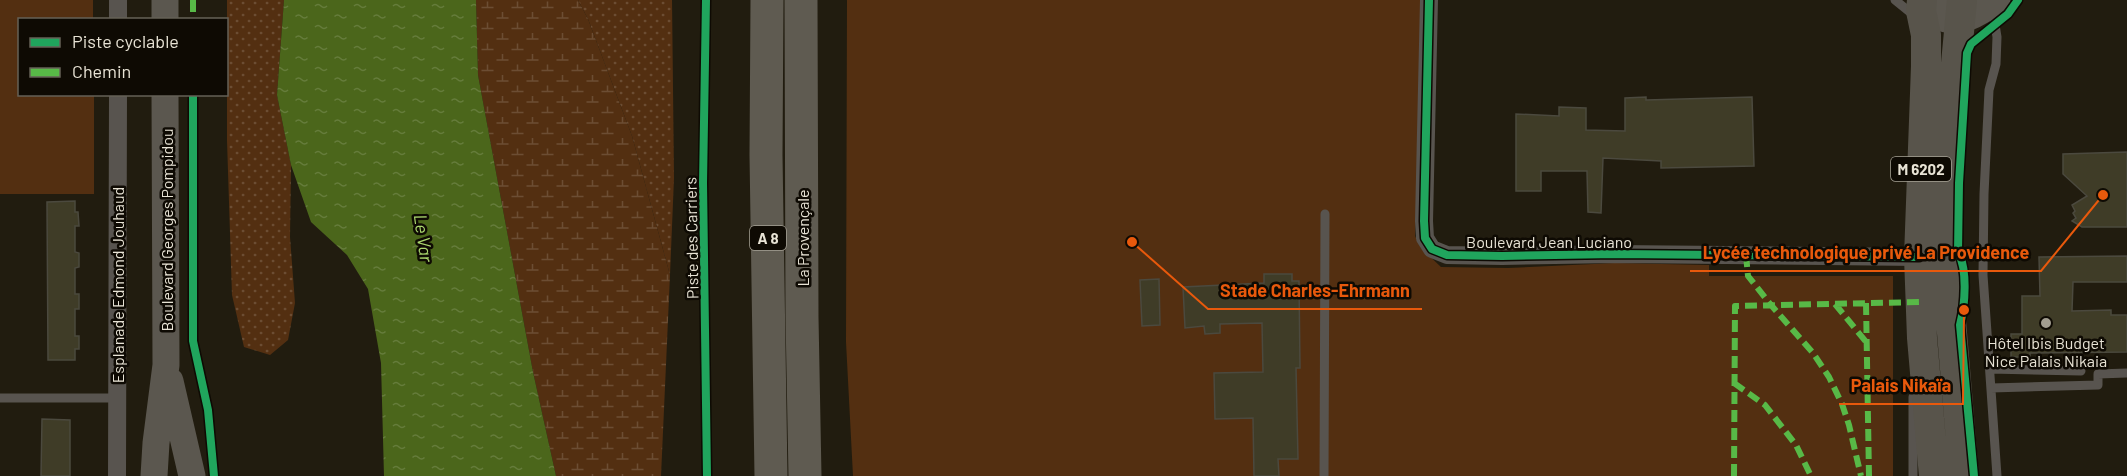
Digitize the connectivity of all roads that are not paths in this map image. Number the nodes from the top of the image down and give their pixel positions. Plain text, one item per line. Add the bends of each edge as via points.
1 (118, 0) edge
2 (165, 0) edge
3 (767, 0) edge
4 (801, 0) edge
5 (1429, 0) edge
6 (1895, 0) edge
7 (1994, 2) edge
8 (1927, 7) edge
9 (1961, 10) edge
10 (118, 18) edge
11 (165, 18) edge
12 (118, 96) edge
13 (165, 96) edge
14 (1325, 214) dead end
15 (1919, 257) junction
16 (1922, 338) junction
17 (166, 365) junction
18 (1990, 369) junction
19 (2081, 371) dead end
20 (2127, 373) edge
21 (1991, 388) junction
22 (0, 398) edge
23 (117, 398) junction
24 (117, 476) edge
25 (154, 476) edge
26 (192, 476) edge
27 (771, 476) edge
28 (805, 476) edge
29 (1324, 476) edge
30 (1913, 476) edge
31 (1934, 476) edge
32 (1964, 476) edge
33 (1997, 476) edge

1 - 10 street
2 - 11 main road
3 - 27 highway, La Provençale / A 8
4 - 28 highway, La Provençale / A 8
5 - 15 street, Boulevard Jean Luciano via 1424,221 1425,238 1432,249 1447,255 1502,256
6 - 8 lane via 1909,13
7 - 9 main road via 1980,12
7 - 18 lane via 1997,37 1989,90 1983,275
8 - 9 main road via 1946,20
8 - 15 main road, M 6202
9 - 32 main road, M 6202 via 1950,127 1946,232
12 - 23 street, Esplanade Edmond Jouhaud
13 - 17 main road, Boulevard Georges Pompidou
14 - 29 lane
15 - 16 main road, M 6202
16 - 30 lane via 1915,384
16 - 31 main road, M 6202
17 - 25 main road, Boulevard Georges Pompidou
17 - 26 main road, Boulevard Georges Pompidou
18 - 19 lane
18 - 21 lane
20 - 21 lane via 2098,374 2098,385
21 - 33 lane
22 - 23 lane
23 - 24 street, Esplanade Edmond Jouhaud

